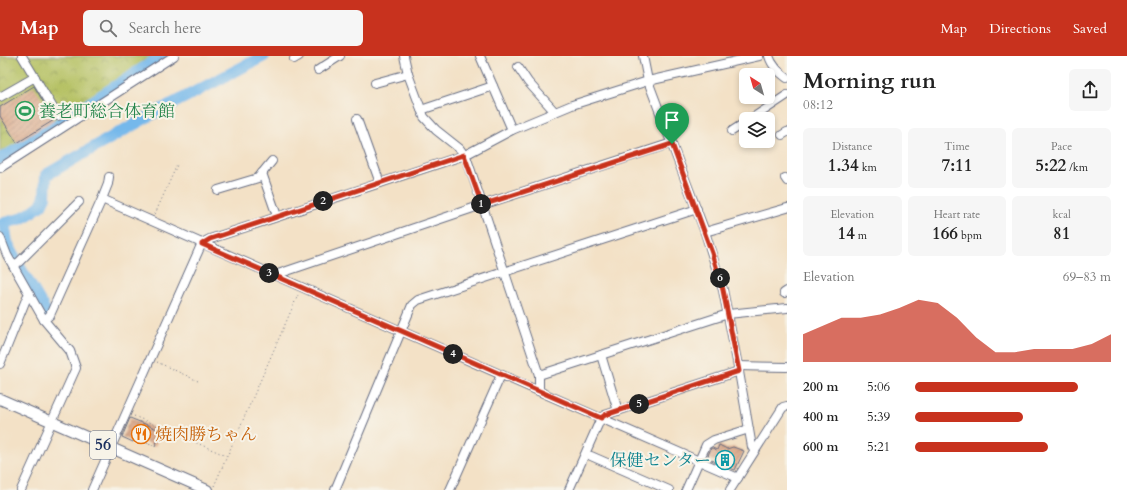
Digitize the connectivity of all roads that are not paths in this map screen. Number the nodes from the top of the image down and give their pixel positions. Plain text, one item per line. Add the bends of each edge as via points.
1 (22, 56) edge
2 (174, 56) edge
3 (340, 56) edge
4 (404, 56) edge
5 (480, 56) edge
6 (643, 56) edge
7 (759, 56) edge
8 (769, 56) edge
9 (730, 59) edge
10 (518, 67) dead end
11 (318, 70) dead end
12 (408, 74) junction
13 (35, 77) junction
14 (787, 78) edge
15 (648, 81) junction
16 (375, 84) dead end
17 (493, 86) junction
18 (787, 96) edge
19 (0, 97) edge
20 (421, 110) junction
21 (555, 112) junction
22 (762, 112) edge
23 (58, 116) dead end
24 (357, 119) dead end
25 (739, 126) edge
26 (512, 130) junction
27 (732, 131) dead end
28 (672, 144) junction
29 (464, 155) junction
30 (272, 161) dead end
31 (0, 168) edge
32 (262, 173) junction
33 (109, 177) dead end
34 (380, 183) junction
35 (218, 190) dead end
36 (102, 199) junction
37 (79, 202) dead end
38 (482, 205) junction
39 (787, 208) edge
40 (697, 209) junction
41 (277, 216) junction
42 (705, 232) junction
43 (0, 237) edge
44 (202, 244) junction
45 (4, 255) edge
46 (13, 265) junction
47 (504, 273) junction
48 (276, 276) junction
49 (30, 295) junction
50 (787, 308) edge
51 (728, 314) junction
52 (44, 320) junction
53 (401, 331) junction
54 (600, 355) junction
55 (0, 364) edge
56 (787, 367) edge
57 (738, 368) junction
58 (501, 375) junction
59 (539, 375) junction
60 (539, 391) junction
61 (0, 399) edge
62 (787, 406) edge
63 (618, 411) junction
64 (601, 418) junction
65 (51, 422) junction
66 (749, 429) junction
67 (110, 448) junction
68 (754, 450) junction
69 (591, 456) dead end
70 (698, 461) junction
71 (738, 478) junction
72 (21, 490) edge
73 (92, 490) edge
74 (207, 490) edge
75 (335, 490) edge
76 (450, 490) edge
77 (569, 490) edge
78 (669, 490) edge
79 (686, 490) edge
80 (730, 490) edge

1 - 13 street
2 - 31 street
3 - 11 street
4 - 12 street
5 - 17 street
6 - 15 street
7 - 9 street
8 - 14 street via 772,63
9 - 15 street
10 - 21 street
12 - 16 street
12 - 20 street
13 - 19 street
13 - 23 street
15 - 21 street
15 - 28 street
17 - 20 street
17 - 26 street
18 - 22 street
20 - 29 street via 436,130
21 - 26 street
24 - 34 street
25 - 27 street
26 - 29 street
28 - 38 street
28 - 40 street
29 - 34 street
29 - 38 street
30 - 32 street
32 - 35 street via 258,178
32 - 41 street
33 - 36 street
34 - 41 street
36 - 44 street
36 - 52 street via 50,315
37 - 46 street
38 - 47 street
38 - 48 street
39 - 42 street
40 - 42 street
40 - 47 street
41 - 44 street
42 - 51 street
43 - 45 street
44 - 48 street
44 - 67 street
45 - 46 street
46 - 49 street
47 - 53 street via 418,300 412,305
47 - 59 street
48 - 53 street
49 - 52 street
49 - 55 street
50 - 51 street
51 - 54 street
51 - 57 street
52 - 65 street via 70,351 76,368
53 - 58 street
53 - 75 street
54 - 59 street
54 - 63 street
56 - 57 street
57 - 63 street
57 - 66 street
58 - 60 street
58 - 76 street
59 - 60 street
60 - 64 street
61 - 65 main road, 56
62 - 68 street via 783,407
63 - 64 street
64 - 70 street
64 - 77 street
65 - 67 main road, 56
65 - 72 street
66 - 68 street
66 - 70 street via 706,445
67 - 73 street
67 - 74 main road, 56
68 - 71 street
69 - 78 street
70 - 71 street
70 - 79 street
71 - 80 street

